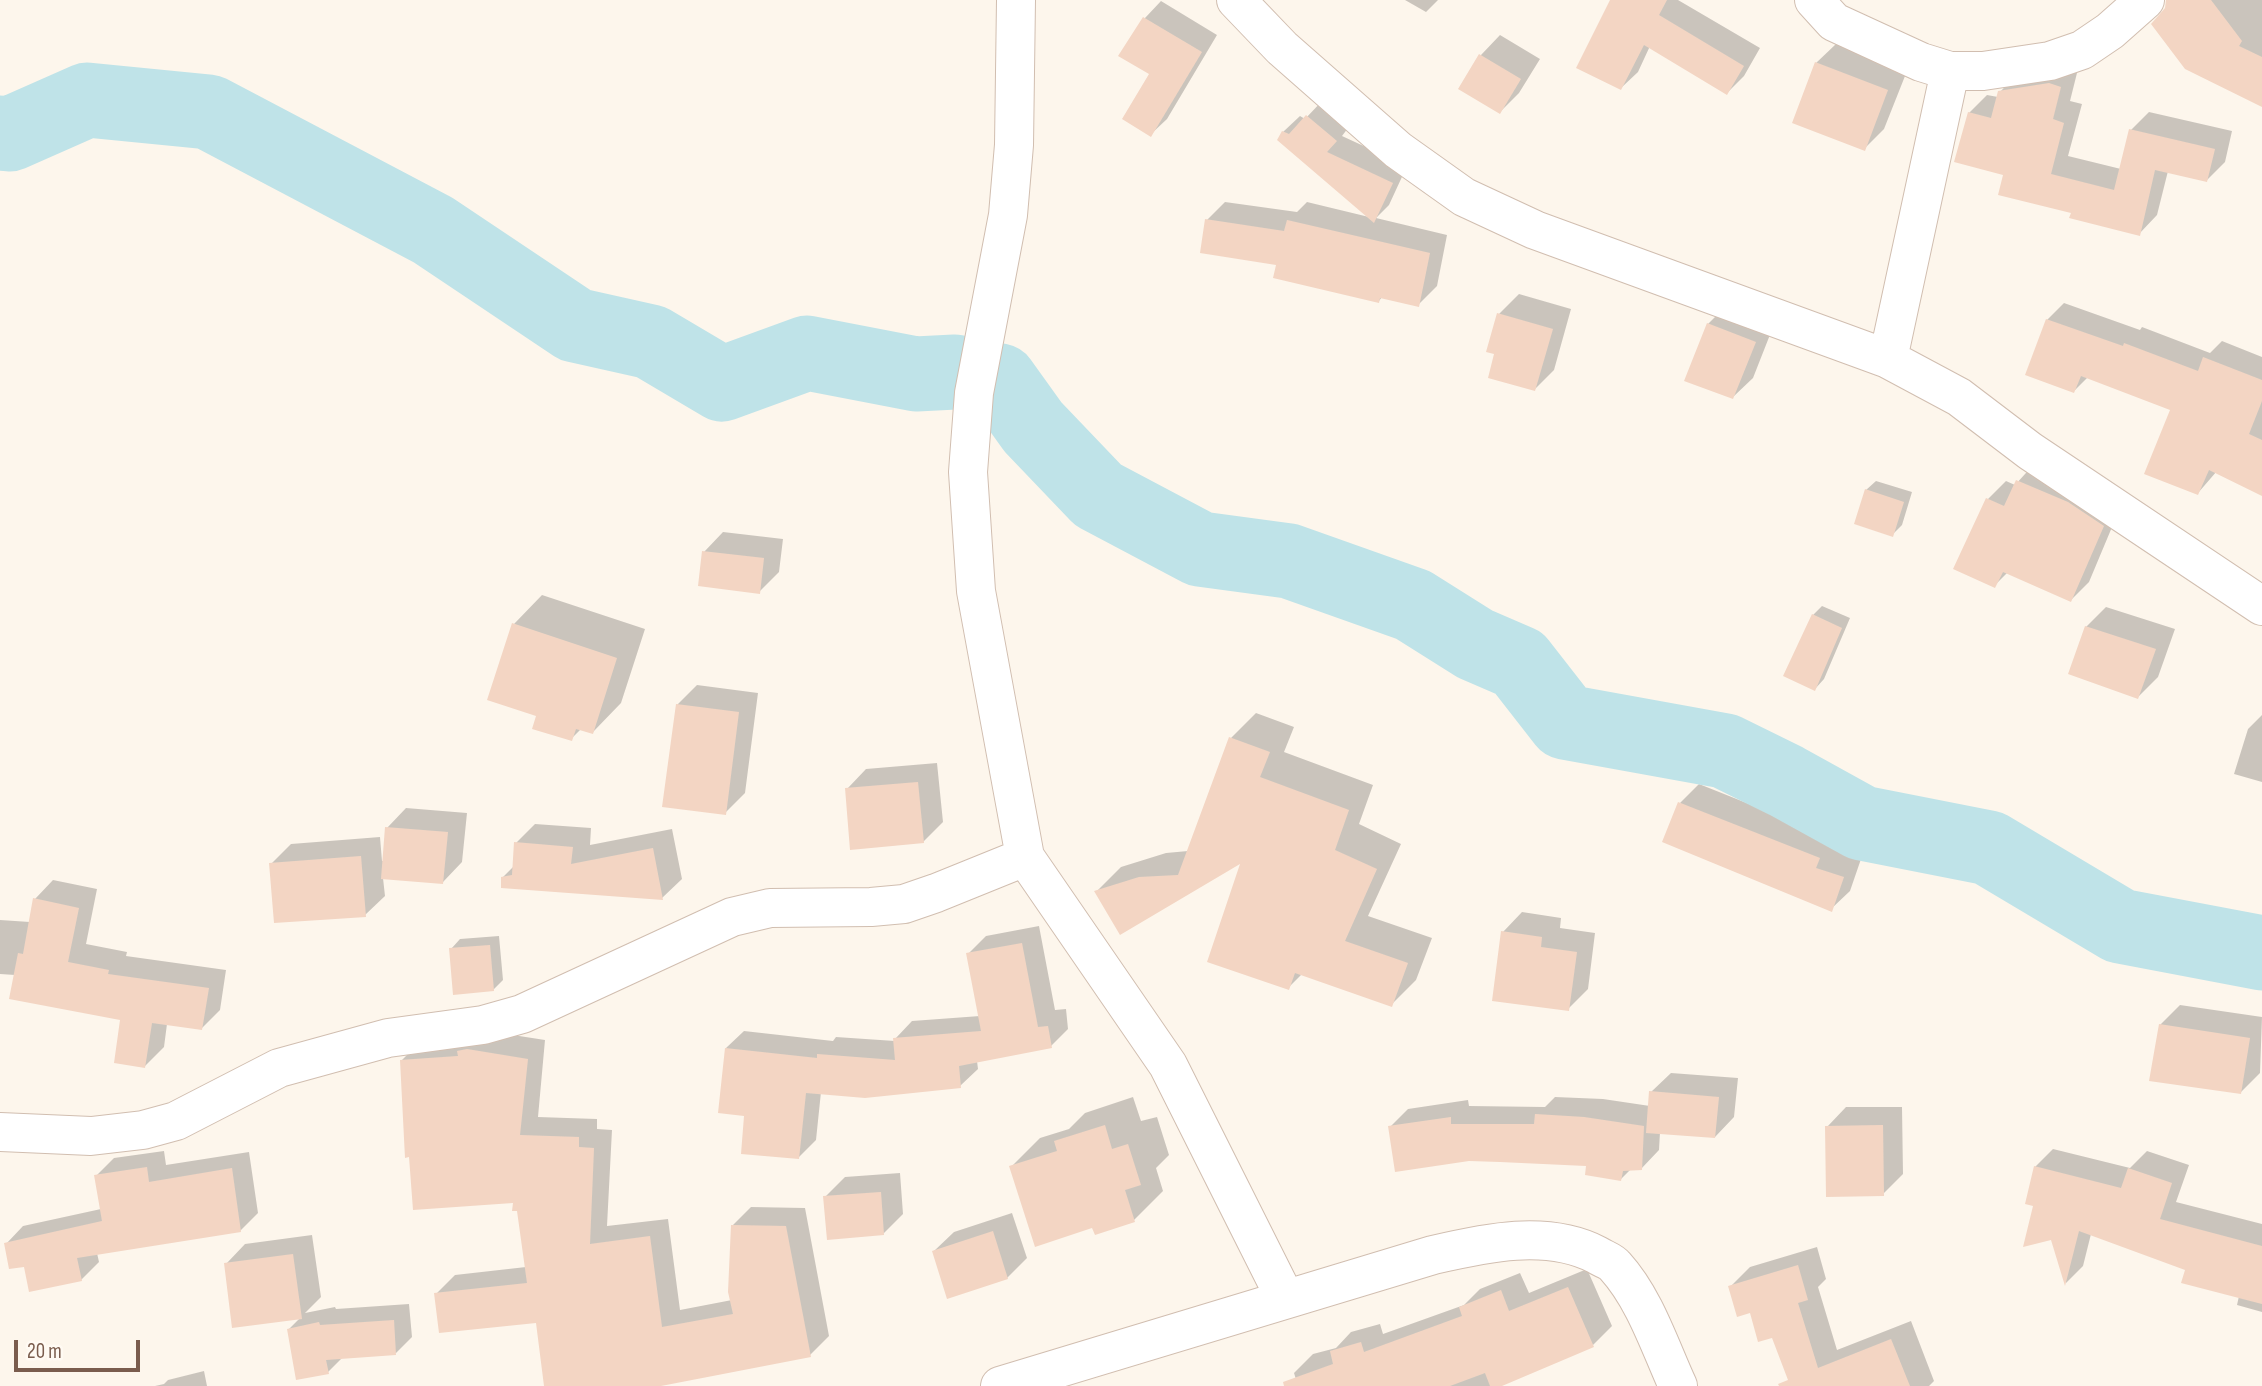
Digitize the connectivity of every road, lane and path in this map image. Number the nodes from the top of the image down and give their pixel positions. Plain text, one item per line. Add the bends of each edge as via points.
1 (1016, 0) edge
2 (1236, 0) edge
3 (1814, 0) edge
4 (2144, 0) edge
5 (1950, 71) junction
6 (1888, 359) junction
7 (2262, 606) edge
8 (1025, 857) junction
9 (0, 1132) edge
10 (1286, 1298) junction
11 (1000, 1386) edge
12 (1678, 1386) edge

1 - 8 street via 1008,215 974,393 968,472 976,591
2 - 6 street via 1282,48 1398,150 1464,197 1535,230
3 - 5 street via 1834,22
4 - 5 street via 2082,50 2050,61
5 - 6 street
6 - 7 street via 1959,397 2030,451
8 - 9 street via 904,904 770,908 732,917 522,1014 483,1025 388,1038 279,1068 176,1121 154,1127 91,1136
8 - 10 street via 1168,1065
10 - 11 street
10 - 12 street via 1482,1244 1532,1240 1581,1247 1614,1264 1636,1296

